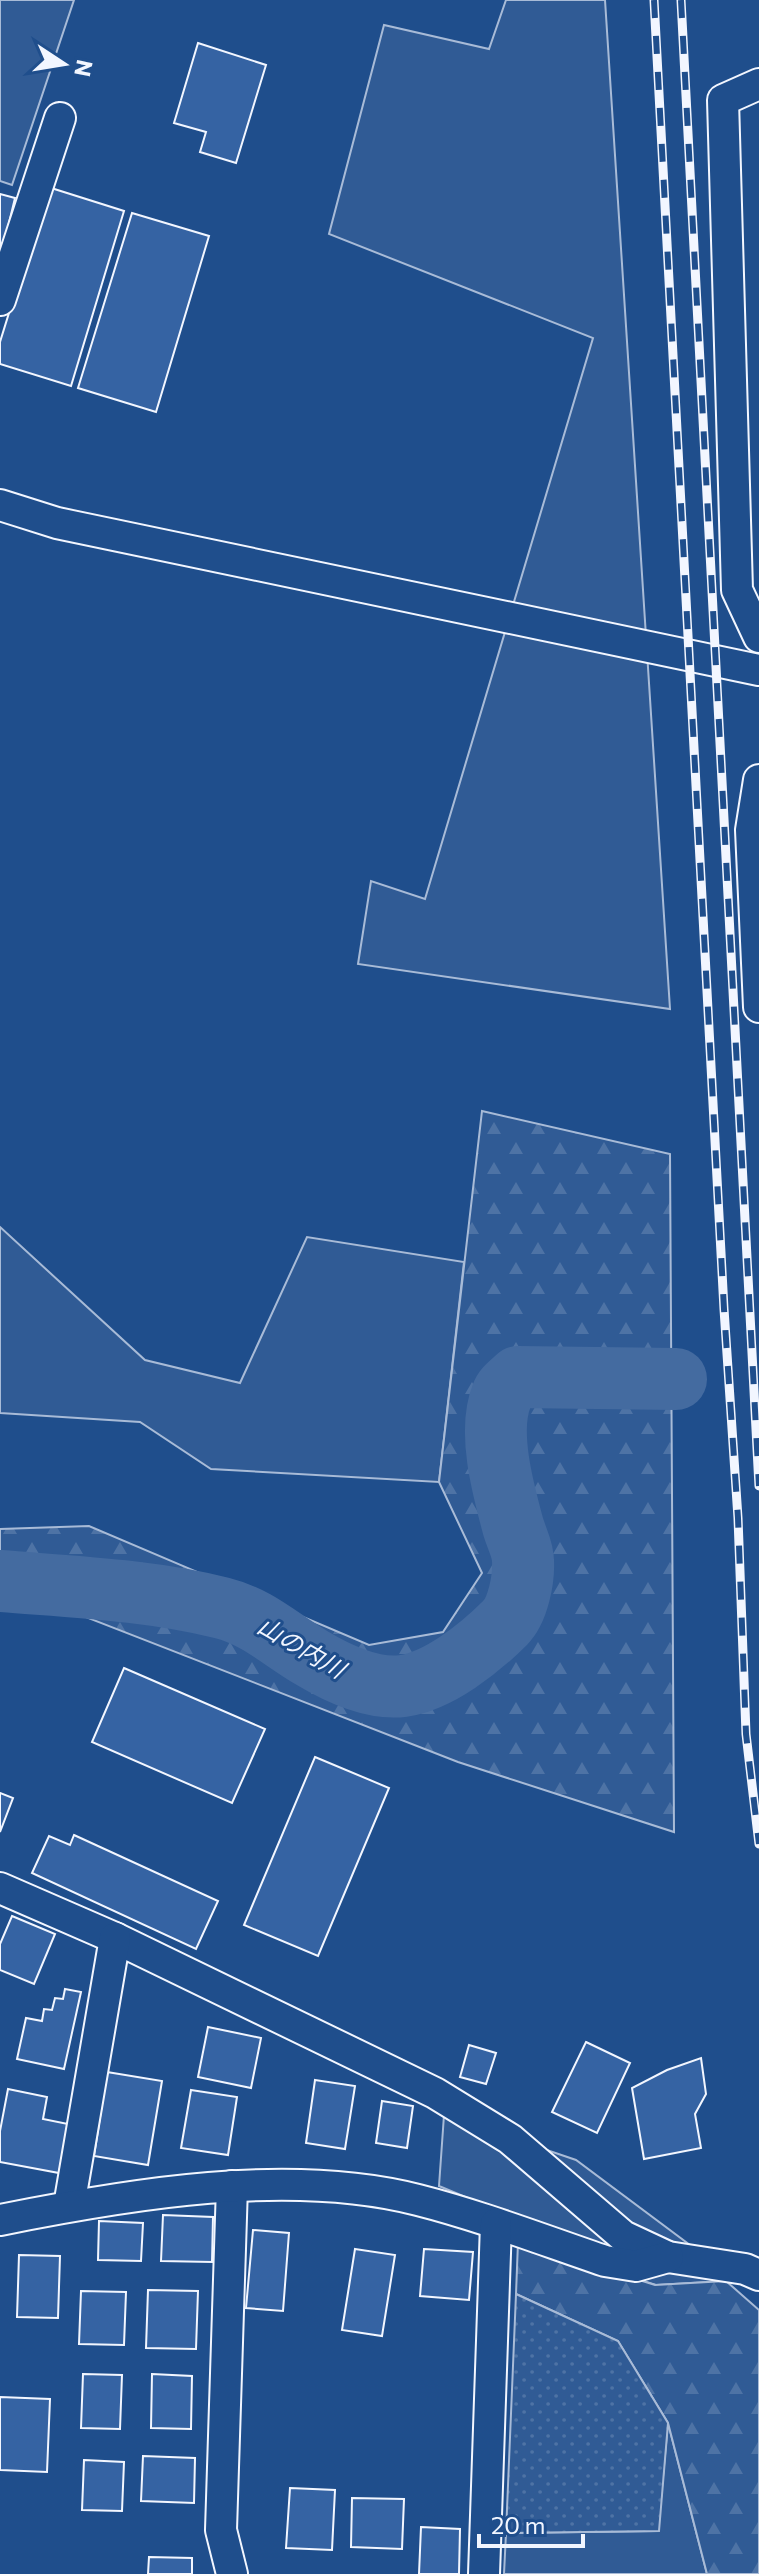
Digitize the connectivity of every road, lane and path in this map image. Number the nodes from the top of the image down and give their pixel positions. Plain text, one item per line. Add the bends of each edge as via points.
1 (759, 84) edge
2 (60, 118) dead end
3 (1, 295) edge
4 (0, 505) edge
5 (759, 637) edge
6 (759, 670) edge
7 (759, 780) edge
8 (759, 1007) edge
9 (0, 1888) edge
10 (115, 1938) junction
11 (232, 2186) junction
12 (69, 2206) junction
13 (0, 2220) edge
14 (496, 2224) junction
15 (668, 2257) junction
16 (759, 2275) edge
17 (232, 2574) edge
18 (484, 2574) edge

1 - 5 street via 723,100 737,590
2 - 3 street
4 - 6 street via 57,523
7 - 8 street via 751,830
9 - 10 street
10 - 12 street
10 - 15 street via 435,2093 510,2139 623,2236
11 - 12 street
11 - 14 street via 334,2186 416,2200
11 - 17 street via 221,2530
12 - 13 street
14 - 15 street via 605,2261 636,2266
14 - 18 street
15 - 16 street

